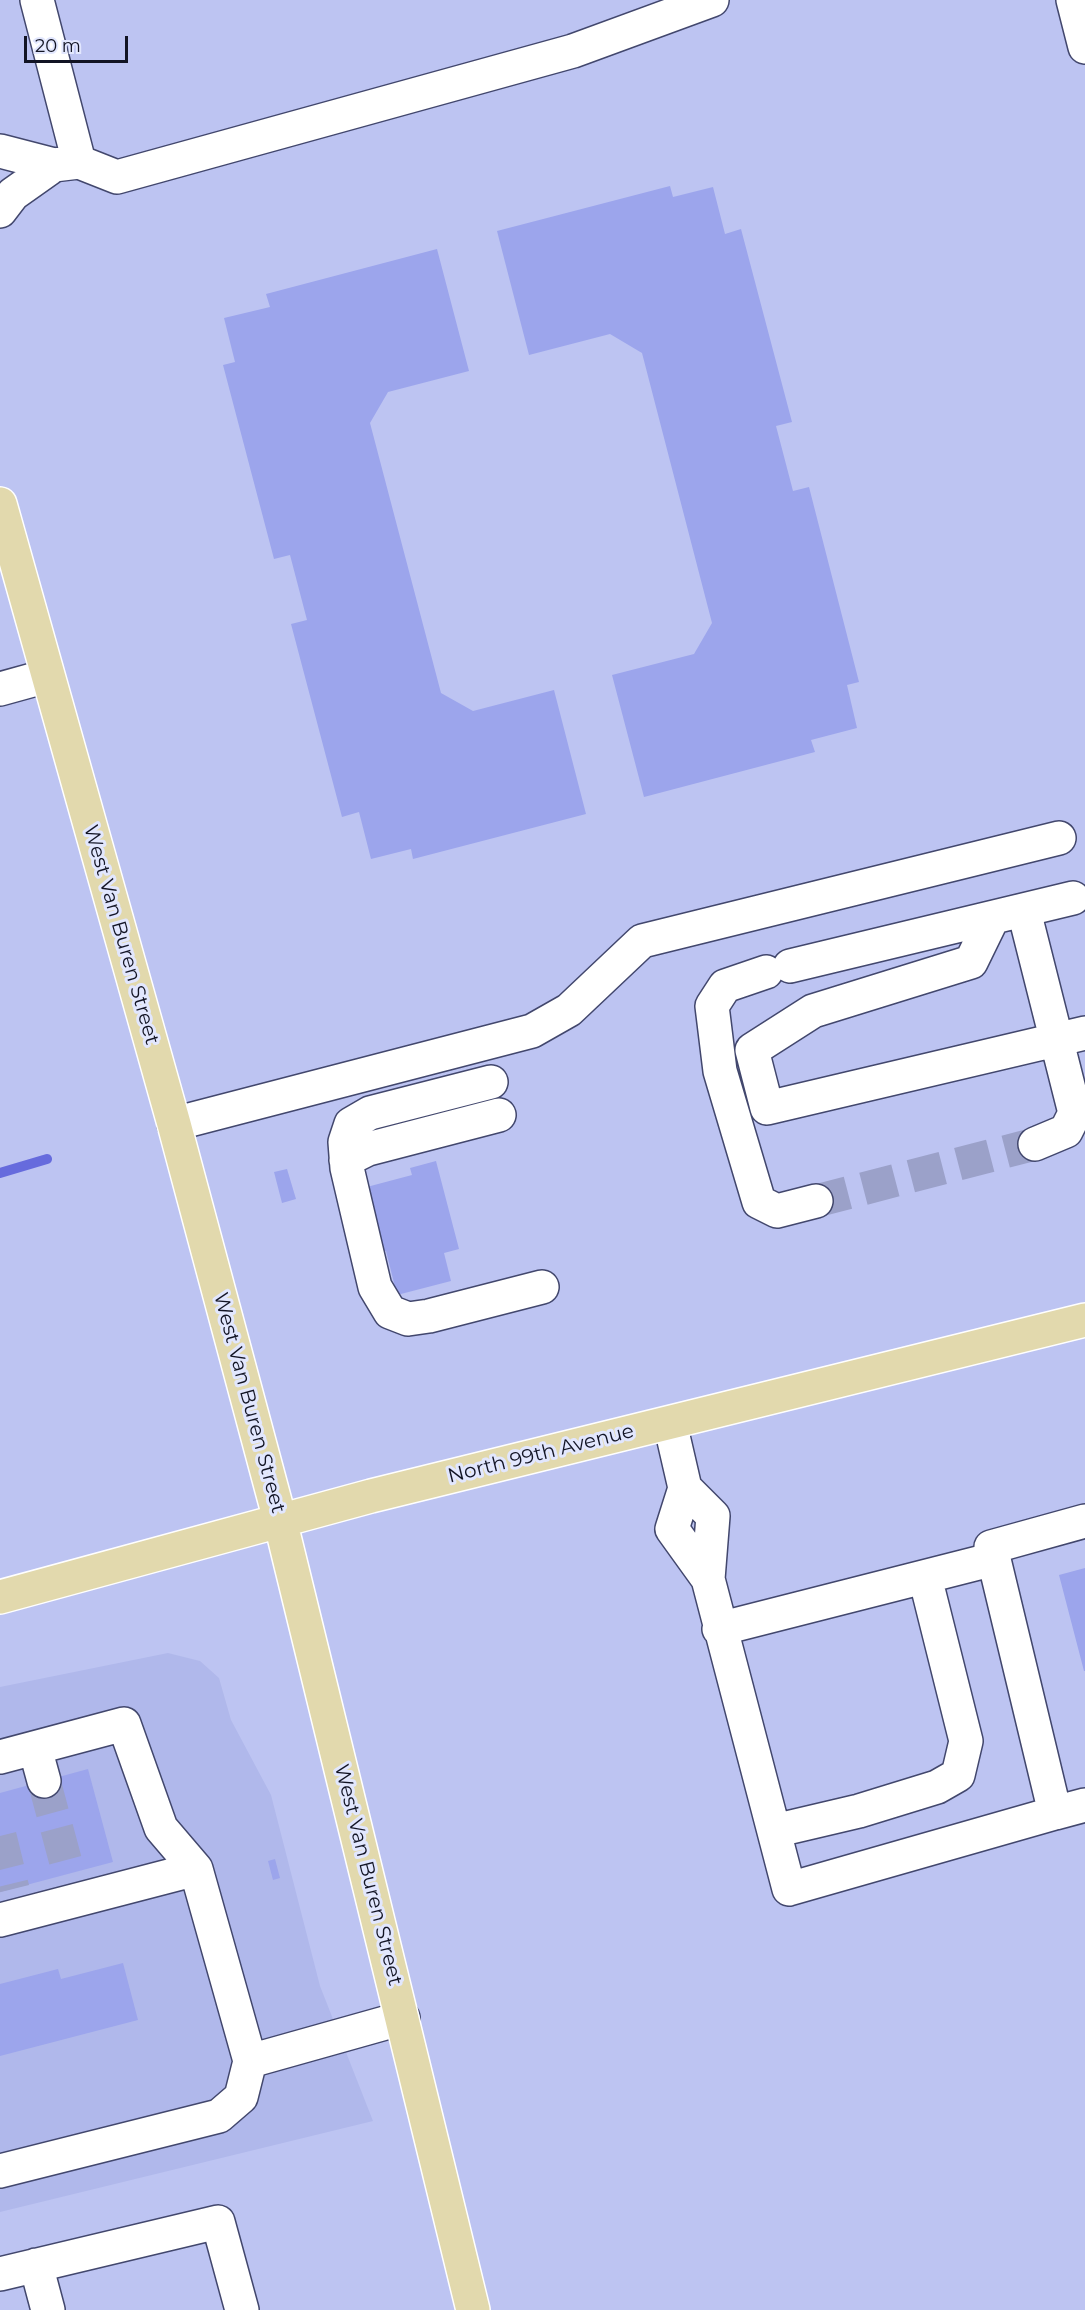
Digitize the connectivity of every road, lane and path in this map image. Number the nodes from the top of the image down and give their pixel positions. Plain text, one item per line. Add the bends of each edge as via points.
1 (37, 0) edge
2 (712, 0) edge
3 (1073, 0) edge
4 (1085, 47) edge
5 (0, 151) edge
6 (67, 164) junction
7 (0, 211) edge
8 (0, 504) edge
9 (47, 676) junction
10 (0, 689) edge
11 (1059, 838) dead end
12 (1074, 898) dead end
13 (1024, 911) junction
14 (992, 919) junction
15 (1071, 1036) edge
16 (491, 1082) dead end
17 (767, 1108) junction
18 (499, 1115) dead end
19 (734, 1117) junction
20 (174, 1124) junction
21 (1035, 1144) tunnel mouth
22 (346, 1161) junction
23 (816, 1201) tunnel mouth
24 (542, 1287) dead end
25 (1085, 1320) edge
26 (670, 1423) junction
27 (280, 1520) junction
28 (1085, 1521) edge
29 (994, 1559) junction
30 (925, 1577) junction
31 (0, 1597) edge
32 (719, 1629) junction
33 (35, 1748) junction
34 (0, 1757) edge
35 (44, 1781) tunnel mouth
36 (1070, 1809) edge
37 (774, 1831) junction
38 (196, 1869) junction
39 (11, 1908) edge
40 (403, 2018) junction
41 (250, 2061) junction
42 (0, 2171) edge
43 (36, 2265) junction
44 (0, 2274) edge
45 (48, 2310) edge
46 (242, 2310) edge
47 (473, 2310) edge

1 - 6 lane
2 - 6 lane via 573,51 117,177
3 - 4 lane
5 - 6 lane
6 - 7 lane via 13,194
8 - 9 main road, West Van Buren Street
9 - 10 lane
9 - 20 main road, West Van Buren Street
11 - 20 lane via 642,940 569,1010 532,1031
12 - 13 lane
13 - 14 lane
13 - 15 lane
14 - 17 lane via 971,962 813,1011 752,1050
14 - 19 lane via 778,969 725,986 712,1006 720,1071
15 - 17 lane
15 - 21 lane via 1075,1113 1066,1131
16 - 22 lane via 370,1113 351,1124 345,1142
17 - 19 lane
18 - 22 lane via 368,1149
19 - 23 lane via 759,1202 777,1211
20 - 27 main road, West Van Buren Street
22 - 24 lane via 375,1287 390,1312 408,1319 429,1316
25 - 26 main road, North 99th Avenue
26 - 27 main road, North 99th Avenue
26 - 32 lane via 685,1488 672,1529 708,1579
27 - 31 main road, North 99th Avenue
27 - 40 main road, West Van Buren Street
28 - 29 lane via 991,1547
29 - 30 lane
29 - 36 lane
30 - 32 lane
30 - 37 lane via 966,1741 958,1775 937,1787 860,1811
32 - 37 lane
33 - 34 lane
33 - 35 lane
33 - 38 lane via 124,1724 160,1828
36 - 37 lane via 789,1889
38 - 39 lane via 72,1887
38 - 41 lane
40 - 41 lane
40 - 47 main road, West Van Buren Street
41 - 42 lane via 241,2097 219,2116
43 - 44 lane
43 - 45 lane
43 - 46 lane via 218,2222

